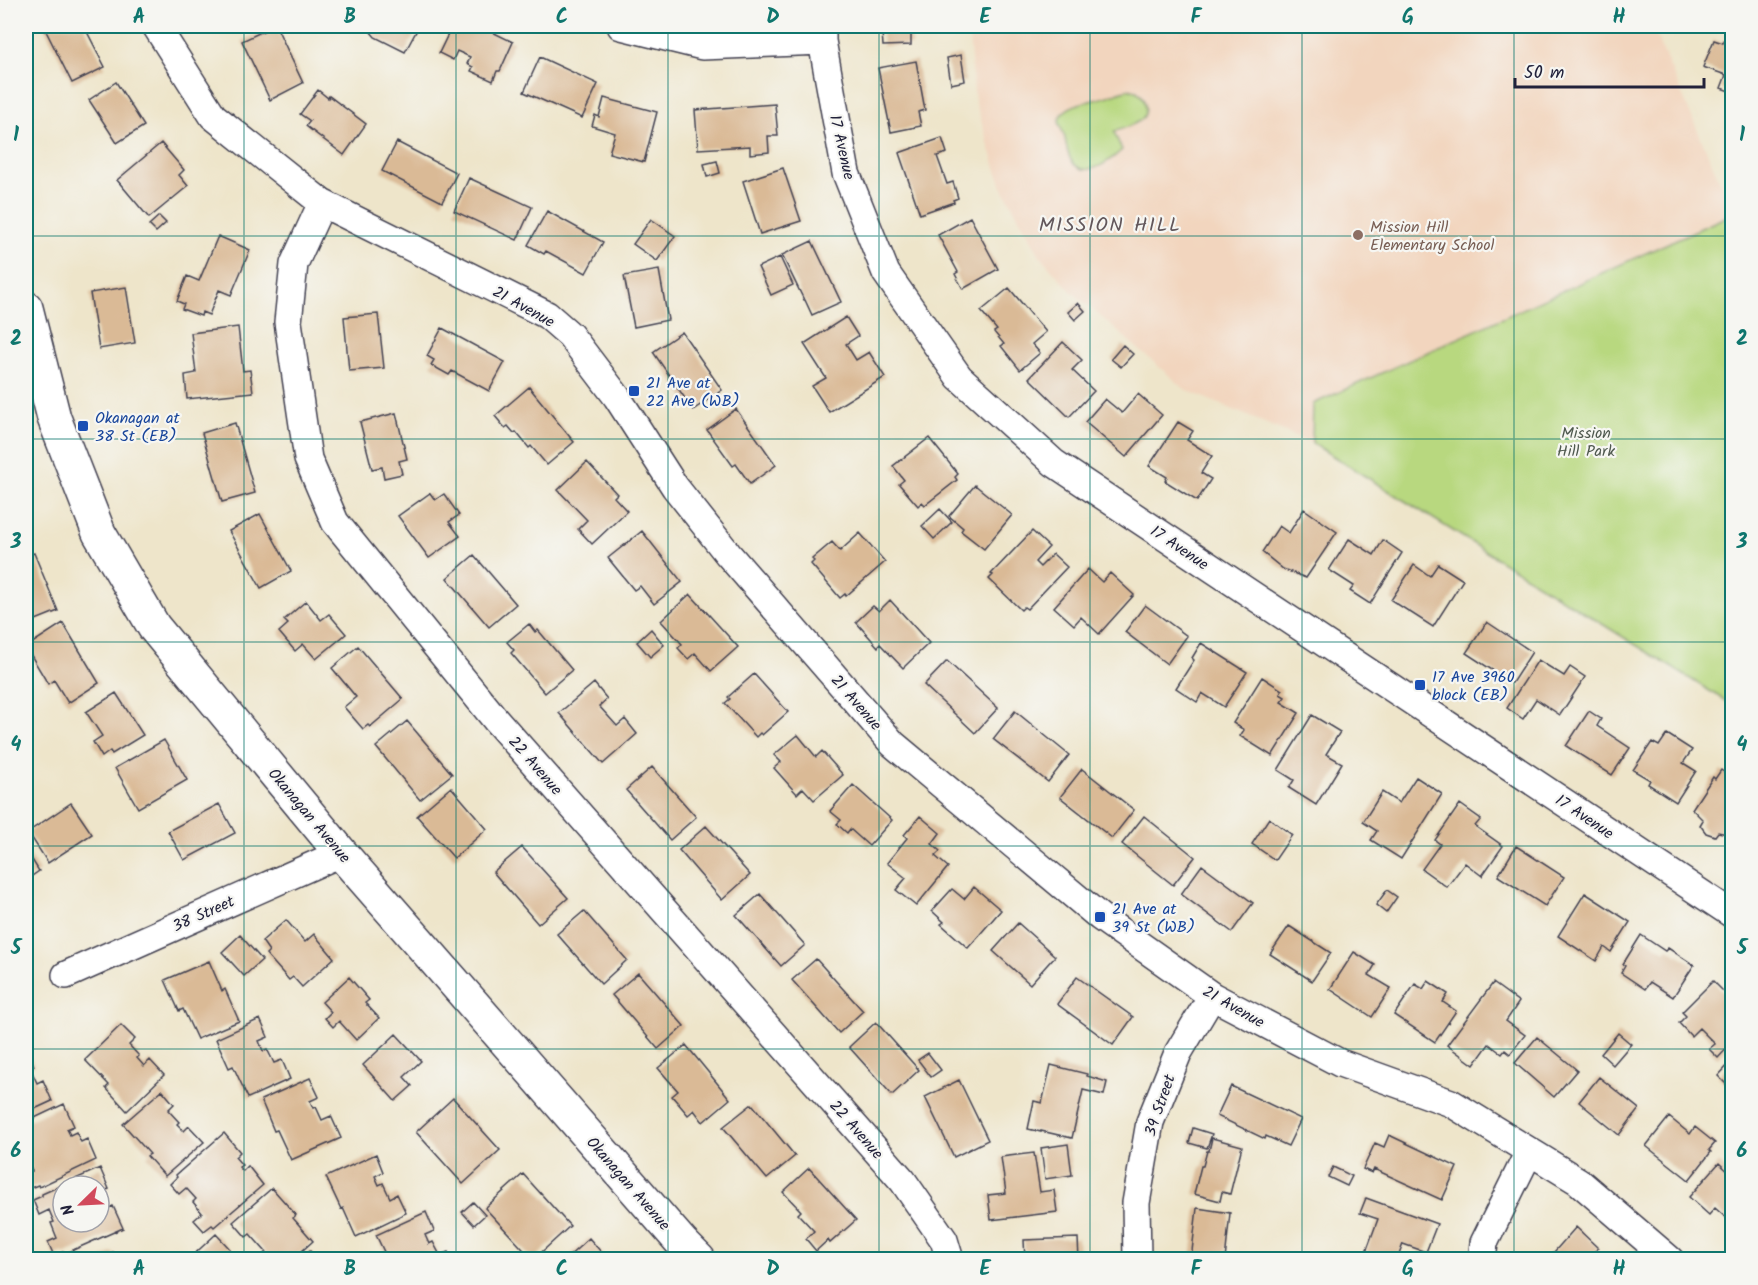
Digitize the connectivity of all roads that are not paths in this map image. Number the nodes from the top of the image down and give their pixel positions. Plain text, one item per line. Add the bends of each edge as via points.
1 (156, 26) edge
2 (621, 26) edge
3 (822, 34) edge
4 (322, 203) junction
5 (26, 308) edge
6 (341, 853) junction
7 (1732, 914) edge
8 (66, 975) dead end
9 (1212, 996) junction
10 (1529, 1152) junction
11 (699, 1260) edge
12 (950, 1260) edge
13 (1137, 1260) edge
14 (1482, 1260) edge
15 (1670, 1260) edge

1 - 4 street, 21 Avenue via 213,116
2 - 3 street via 702,46
3 - 7 street, 17 Avenue via 846,172 886,273 959,377 1054,463
4 - 9 street, 21 Avenue via 547,315 570,334 617,397 675,487 893,744 1100,917
4 - 12 street, 22 Avenue via 294,264 288,322 308,459 335,522 496,720 903,1181 944,1240
5 - 6 street, Okanagan Avenue via 54,418 99,533 154,627
6 - 8 street, 38 Street
6 - 11 street, Okanagan Avenue
9 - 10 street, 21 Avenue via 1340,1063 1451,1103
9 - 13 street, 39 Street via 1178,1053 1150,1122 1136,1203
10 - 14 street via 1484,1243
10 - 15 street, 21 Avenue via 1578,1181

